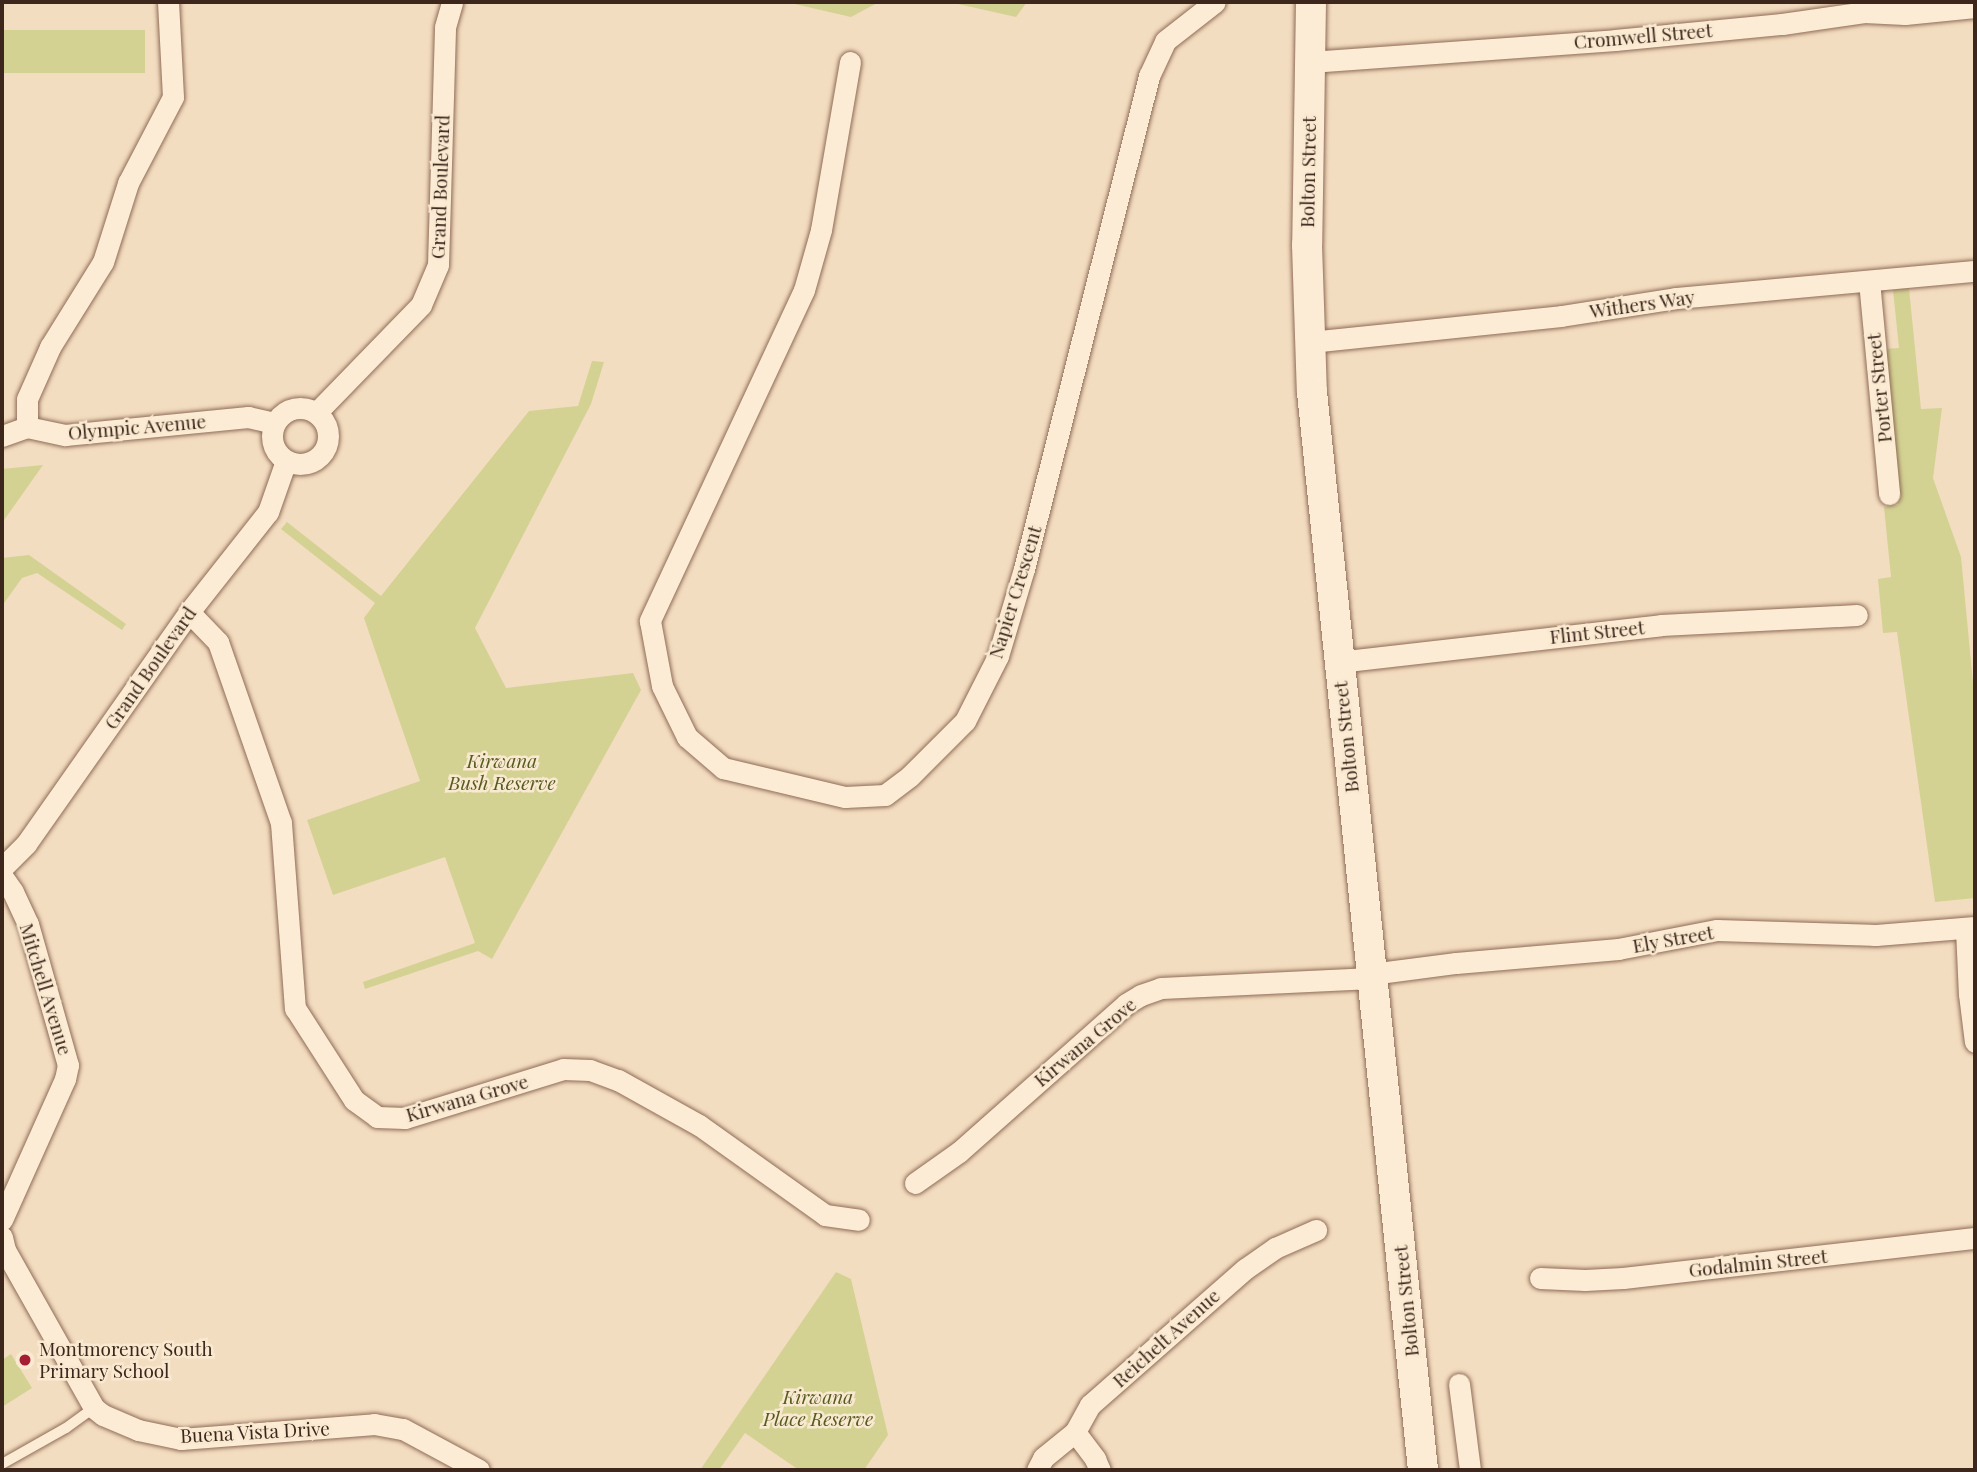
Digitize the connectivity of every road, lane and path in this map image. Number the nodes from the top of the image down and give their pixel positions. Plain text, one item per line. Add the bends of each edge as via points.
1 (168, 2) edge
2 (452, 2) edge
3 (1216, 2) edge
4 (1311, 2) edge
5 (1975, 7) edge
6 (850, 62) dead end
7 (1310, 62) junction
8 (1975, 271) edge
9 (1869, 281) junction
10 (1310, 342) junction
11 (317, 412) junction
12 (274, 422) junction
13 (27, 427) junction
14 (2, 436) edge
15 (286, 461) junction
16 (1889, 495) dead end
17 (189, 612) junction
18 (1857, 615) dead end
19 (1338, 662) junction
20 (2, 868) edge
21 (2, 876) edge
22 (1970, 928) edge
23 (1371, 976) junction
24 (1975, 1042) edge
25 (915, 1183) dead end
26 (2, 1220) edge
27 (859, 1220) dead end
28 (1316, 1230) dead end
29 (2, 1237) edge
30 (1975, 1238) edge
31 (1541, 1278) dead end
32 (1459, 1384) dead end
33 (94, 1408) junction
34 (1075, 1432) junction
35 (2, 1464) edge
36 (479, 1470) edge
37 (1037, 1470) edge
38 (1100, 1470) edge
39 (1423, 1470) edge
40 (1470, 1470) edge

1 - 13 street via 173,97 128,183 103,262 50,347 27,399
2 - 11 street, Grand Boulevard via 445,27 438,265 421,305
3 - 6 street, Napier Crescent via 1165,41 1149,76 998,656 965,721 910,776 885,794 845,797 723,768 687,737 662,686 650,621 804,290 821,230
4 - 7 main road, Bolton Street
5 - 7 street, Cromwell Street via 1905,14 1864,12 1615,40
7 - 10 main road, Bolton Street
8 - 9 street, Withers Way
9 - 10 street, Withers Way via 1675,298 1561,316
9 - 16 street, Porter Street
10 - 19 main road, Bolton Street
11 - 12 street via 302,407 286,411
11 - 15 street via 329,437 324,451 314,461
12 - 13 street, Olympic Avenue via 248,417 65,435
12 - 15 street via 271,437
13 - 14 street
15 - 17 street, Grand Boulevard via 268,512
17 - 20 street, Grand Boulevard via 26,844
17 - 27 street, Kirwana Grove via 218,642 282,823 295,1009 354,1100 377,1117 405,1118 564,1069 590,1070 618,1080 699,1125 825,1215
18 - 19 street, Flint Street via 1661,625
19 - 23 main road, Bolton Street
21 - 26 street, Mitchell Avenue via 28,924 68,1065
22 - 23 street, Ely Street via 1876,935 1717,930 1618,949 1456,963
22 - 24 street via 1969,994
23 - 25 street, Kirwana Grove via 1161,988 1141,995 959,1152
23 - 39 main road, Bolton Street
28 - 34 street, Reichelt Avenue via 1275,1248 1245,1269 1090,1405
29 - 33 street via 5,1250
30 - 31 street, Godalmin Street via 1623,1278
32 - 40 street
33 - 35 lane
33 - 36 street, Buena Vista Drive via 138,1430 181,1438 374,1424 403,1429
34 - 37 street, Reichelt Avenue via 1043,1458
34 - 38 street

